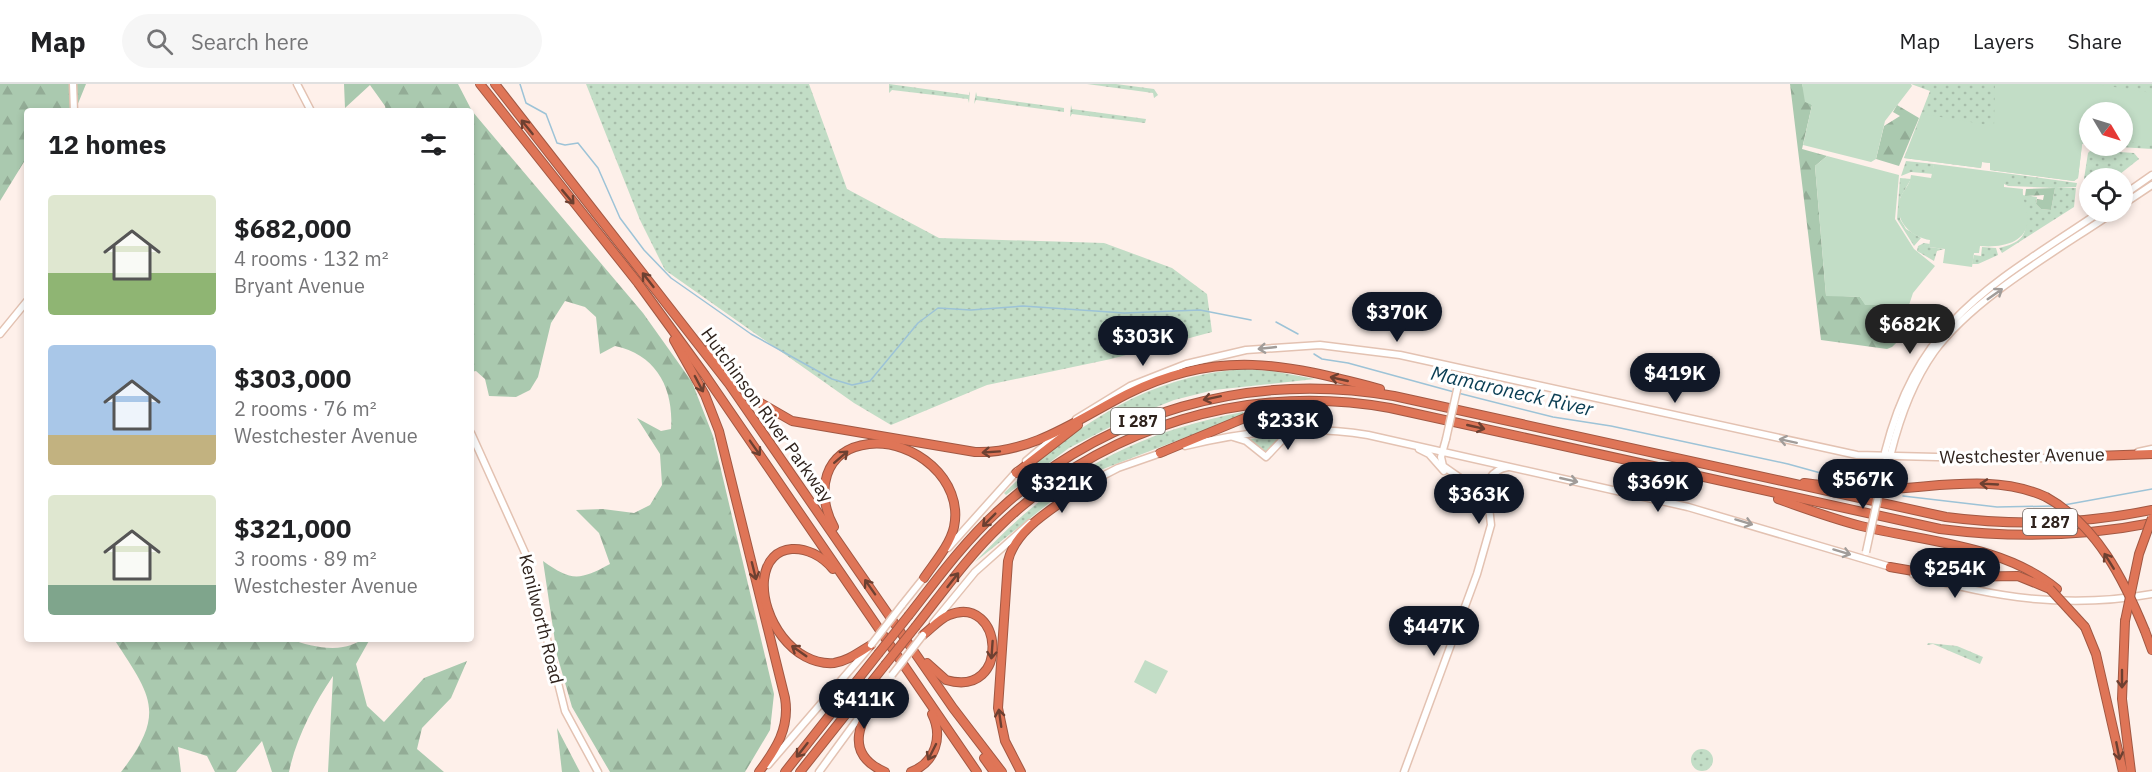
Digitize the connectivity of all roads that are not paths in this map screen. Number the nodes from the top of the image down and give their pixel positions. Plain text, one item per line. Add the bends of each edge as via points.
1 (73, 84) edge
2 (297, 84) edge
3 (480, 84) edge
4 (495, 84) edge
5 (74, 108) edge
6 (309, 108) edge
7 (2152, 175) edge
8 (2152, 185) edge
9 (2133, 188) edge
10 (2133, 198) edge
11 (2085, 222) edge
12 (2100, 222) edge
13 (24, 306) edge
14 (670, 307) junction
15 (661, 315) junction
16 (0, 334) edge
17 (1462, 369) junction
18 (1322, 401) junction
19 (1436, 405) junction
20 (1099, 410) junction
21 (1066, 427) junction
22 (1300, 430) junction
23 (1229, 436) junction
24 (1387, 438) junction
25 (474, 440) edge
26 (1893, 444) junction
27 (1443, 451) junction
28 (2152, 452) edge
29 (1160, 453) junction
30 (2095, 456) joint
31 (1887, 458) junction
32 (1908, 458) junction
33 (1512, 467) junction
34 (1016, 473) junction
35 (1751, 476) junction
36 (1458, 477) junction
37 (1087, 484) junction
38 (1746, 487) junction
39 (1486, 499) junction
40 (2152, 510) edge
41 (2152, 518) edge
42 (2152, 523) edge
43 (1862, 559) junction
44 (855, 565) junction
45 (1890, 567) junction
46 (924, 578) junction
47 (2053, 589) junction
48 (2152, 594) edge
49 (856, 598) junction
50 (923, 635) junction
51 (908, 643) junction
52 (871, 645) junction
53 (2152, 650) edge
54 (885, 684) junction
55 (917, 686) junction
56 (953, 708) junction
57 (598, 772) edge
58 (760, 772) edge
59 (784, 772) edge
60 (800, 772) edge
61 (819, 772) edge
62 (885, 772) edge
63 (911, 772) edge
64 (977, 772) edge
65 (994, 772) edge
66 (1002, 772) edge
67 (1021, 772) edge
68 (1404, 772) edge
69 (2123, 772) edge
70 (2131, 772) edge

1 - 5 main road
2 - 6 main road
3 -> 15 highway, Hutchinson River Parkway
14 -> 4 highway, Hutchinson River Parkway
7 - 9 main road
8 - 10 main road
11 - 31 main road via 1985,291 1947,327 1906,388 1891,428
26 -> 12 main road via 1914,384 1950,332 1975,308
13 - 16 main road
21 -> 14 highway via 1022,447 986,452 797,423 753,397
14 - 44 highway, Hutchinson River Parkway via 734,391
15 -> 49 highway, Hutchinson River Parkway
15 -> 58 highway via 705,395 719,431 785,698 782,734
17 -> 21 main road, Westchester Avenue via 1375,351 1328,346 1240,351 1146,379 1098,404
17 - 27 main road, bridge
31 -> 17 main road, Westchester Avenue via 1840,453
18 - 29 highway via 1259,412
18 -> 38 highway, I 287 via 1399,410
60 -> 18 highway, I 287, bridge via 971,557 1047,486 1100,453 1162,425 1262,403
19 -> 20 highway via 1305,371 1234,363 1175,374
19 - 35 highway, I 287
19 -> 59 highway, I 287, bridge via 1359,391 1280,388 1202,400 1136,422 1081,449 1024,488 973,536
20 - 21 highway
20 - 34 highway
21 - 34 main road
22 - 23 main road
22 - 23 main road via 1284,438 1266,457 1245,441
22 - 24 main road
23 - 29 main road
24 - 27 main road
24 - 36 main road via 1425,451 1444,471
25 - 57 main road, Kenilworth Road via 526,555 565,711
26 - 31 main road
26 - 32 main road
27 - 33 main road
27 - 36 main road via 1443,466
28 - 30 highway
29 - 37 main road
30 - 32 main road, Westchester Avenue
31 - 32 main road, Westchester Avenue
31 - 43 main road, bridge
33 - 39 main road via 1491,476
33 -> 43 main road via 1726,516
34 - 46 main road
35 - 40 highway, I 287 via 1920,513 1980,521 2067,522
53 -> 35 highway, bridge via 2124,585 2095,539 2071,513 2046,497 2022,488 1993,484 1865,489
36 - 39 main road
37 - 50 main road via 1042,513 994,553
67 -> 37 highway via 1005,741 998,708 1008,561 1014,543 1025,531
38 - 42 highway, I 287 via 1906,523 1974,533 2062,535
38 - 47 highway via 1843,522 2000,558 2033,572
39 - 68 main road via 1491,516 1486,545
41 -> 70 highway, bridge via 2137,563 2125,621 2122,699
43 - 45 main road
44 -> 46 highway via 825,510 825,482 833,464 845,452 864,444 885,445 928,462 944,479 953,498 952,534
51 -> 44 highway, Hutchinson River Parkway
45 - 47 highway via 1943,577 2018,576
45 - 48 main road via 1967,590 2020,599 2090,602
46 - 52 main road, bridge
47 -> 69 highway, bridge via 2085,627 2096,654
52 -> 49 highway via 834,663 799,653 785,640 773,619 765,594 766,573 773,560 784,552 811,550 825,560
49 - 55 highway, Hutchinson River Parkway
50 -> 51 highway via 947,616 969,614 982,621 991,633 992,659 976,677 952,681 938,674
50 - 54 main road, bridge
51 - 56 highway, Hutchinson River Parkway
52 - 58 main road
54 - 61 main road
54 - 62 highway via 861,721 858,737 866,758
55 -> 63 highway via 935,721 937,739 929,760
55 - 64 highway, Hutchinson River Parkway
56 - 65 highway
56 - 66 highway, Hutchinson River Parkway

